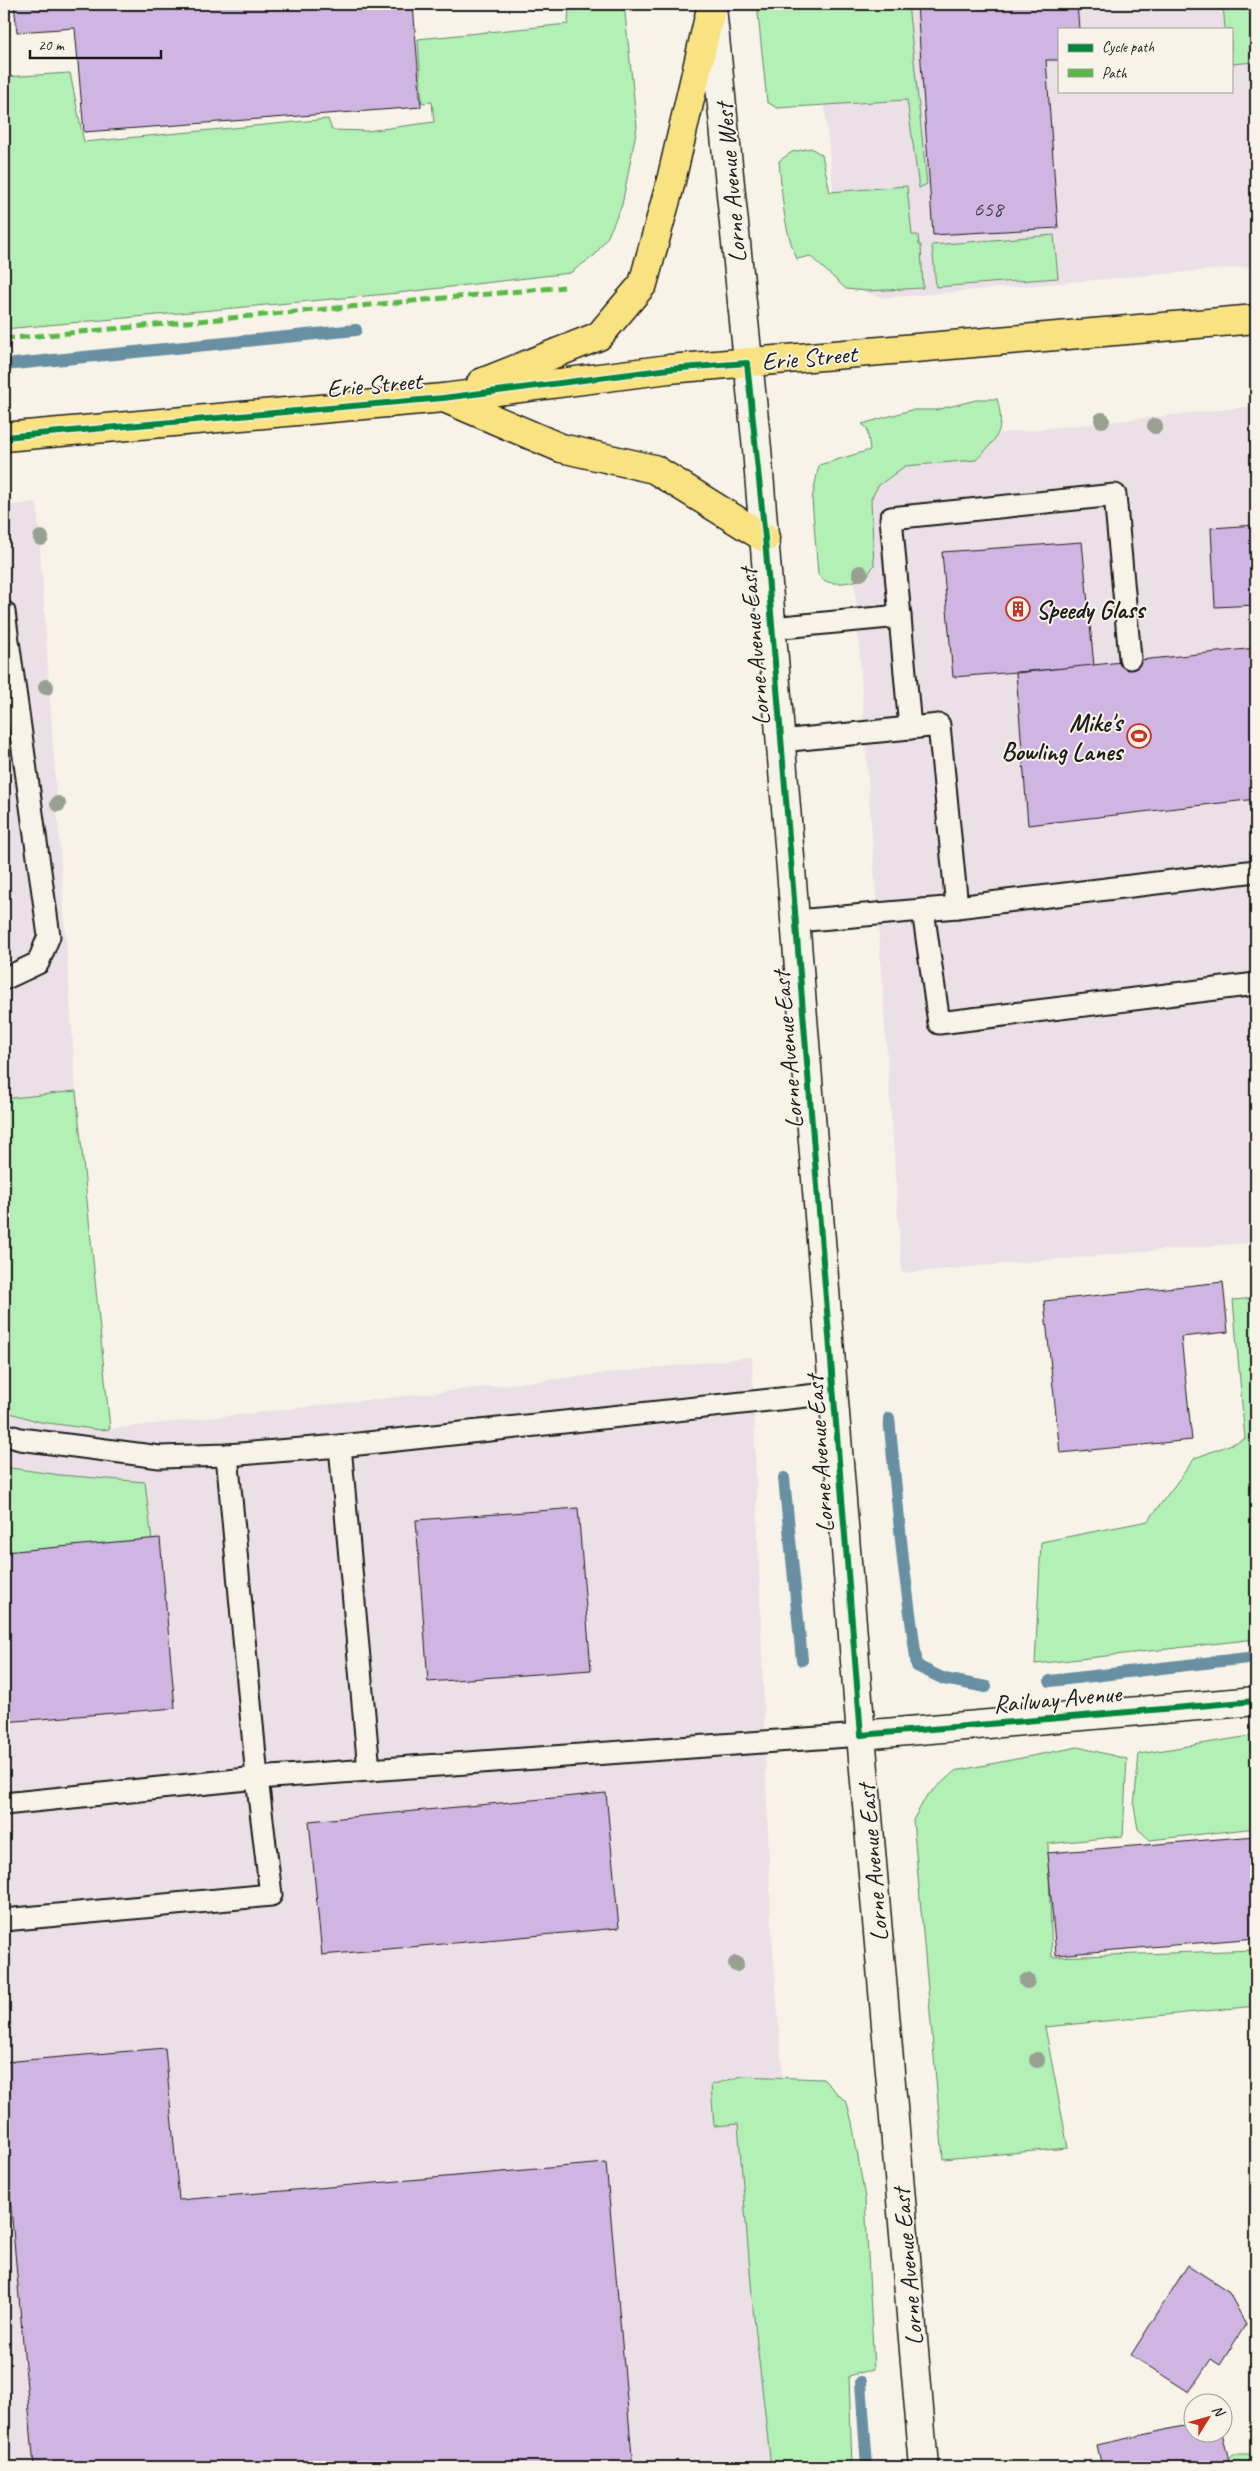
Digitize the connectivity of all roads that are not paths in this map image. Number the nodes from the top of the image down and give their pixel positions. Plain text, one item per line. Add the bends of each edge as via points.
1 (712, 4) edge
2 (1256, 319) edge
3 (747, 363) junction
4 (442, 398) junction
5 (4, 437) edge
6 (765, 538) junction
7 (4, 612) edge
8 (900, 616) junction
9 (772, 628) junction
10 (1130, 658) dead end
11 (910, 728) junction
12 (781, 741) junction
13 (1256, 871) edge
14 (957, 907) junction
15 (923, 910) junction
16 (796, 921) junction
17 (4, 979) edge
18 (1256, 984) edge
19 (835, 1393) junction
20 (4, 1434) edge
21 (340, 1446) junction
22 (227, 1455) junction
23 (1256, 1701) edge
24 (861, 1735) junction
25 (369, 1770) junction
26 (257, 1778) junction
27 (4, 1804) edge
28 (4, 1920) edge
29 (924, 2467) edge

1 - 3 main road, Lorne Avenue West
1 - 4 main road via 670,185 643,284 599,336
2 - 3 main road, Erie Street
3 - 4 main road, Erie Street via 669,369
3 - 6 main road, Lorne Avenue East
4 - 5 main road, Erie Street
4 - 6 main road via 561,448 654,469
6 - 9 main road, Lorne Avenue East
7 - 17 lane via 49,936 38,963
8 - 9 lane
8 - 10 lane via 891,518 1115,495
8 - 11 lane
9 - 12 main road, Lorne Avenue East
11 - 12 lane
11 - 14 lane via 939,725
12 - 16 main road, Lorne Avenue East
13 - 14 lane
14 - 15 lane
15 - 16 lane
15 - 18 lane via 939,1023
16 - 19 main road, Lorne Avenue East
19 - 21 lane
19 - 24 main road, Lorne Avenue East
20 - 22 lane via 20,1439 160,1457
21 - 22 lane
21 - 25 lane
22 - 26 lane
23 - 24 main road, Railway Avenue
24 - 25 lane
24 - 29 main road, Lorne Avenue East
25 - 26 lane
26 - 27 lane
26 - 28 lane via 272,1895

